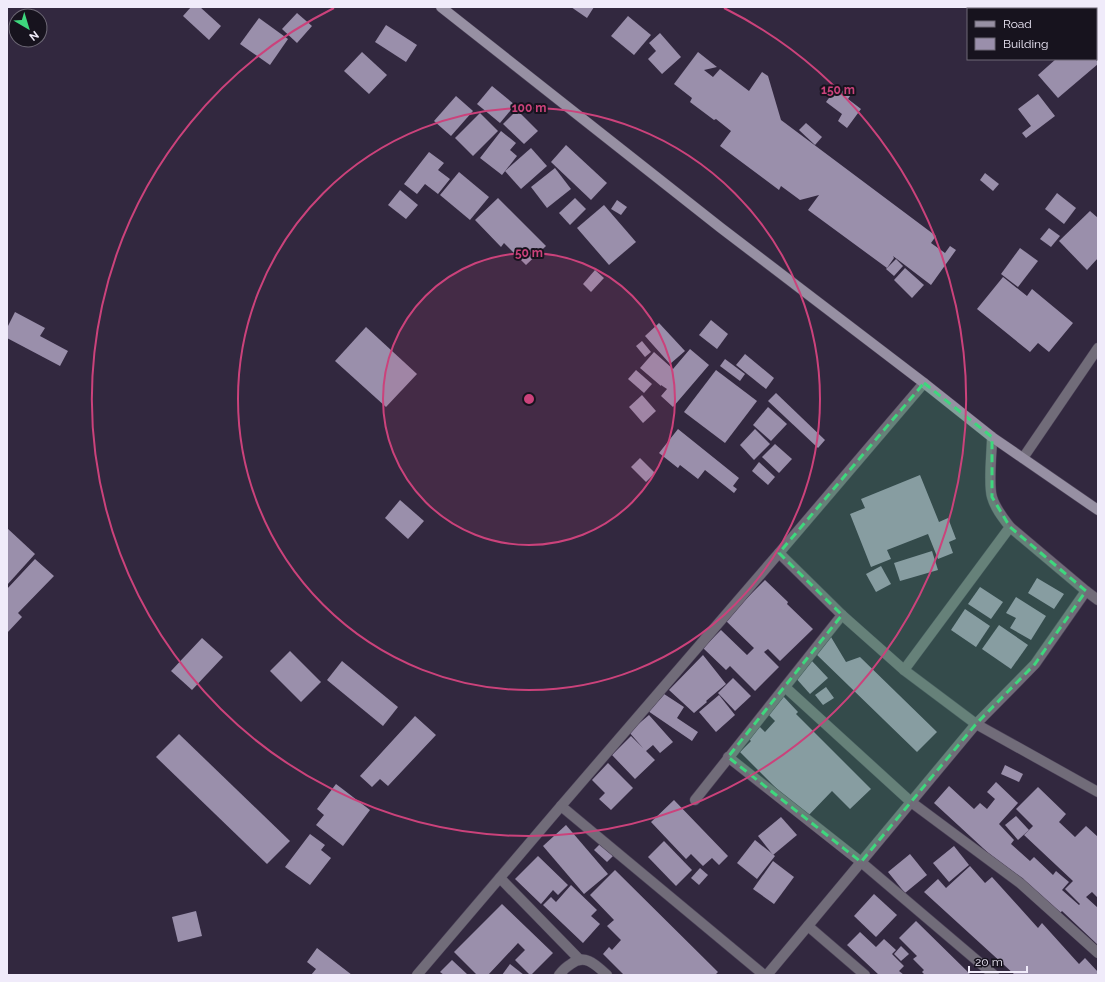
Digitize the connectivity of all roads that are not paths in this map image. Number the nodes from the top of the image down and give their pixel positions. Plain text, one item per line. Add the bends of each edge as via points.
1 (441, 7) edge
2 (1098, 348) edge
3 (924, 383) junction
4 (992, 437) junction
5 (1023, 458) junction
6 (1098, 510) edge
7 (1010, 527) junction
8 (779, 553) junction
9 (1086, 591) junction
10 (1098, 600) edge
11 (842, 615) junction
12 (904, 670) junction
13 (785, 687) junction
14 (976, 724) junction
15 (728, 757) junction
16 (1098, 792) edge
17 (695, 800) dead end
18 (911, 802) junction
19 (561, 806) junction
20 (861, 862) junction
21 (500, 878) junction
22 (808, 926) junction
23 (1098, 953) edge
24 (579, 959) junction
25 (417, 975) edge
26 (559, 975) edge
27 (607, 975) edge
28 (766, 975) edge
29 (865, 975) edge
30 (994, 975) edge

1 - 3 street via 721,228
2 - 5 street
3 - 4 street
3 - 8 street
4 - 5 street
4 - 7 street via 992,497 1000,515
5 - 6 street
7 - 9 street
7 - 12 street
8 - 11 street
8 - 19 street
9 - 10 street
9 - 14 street via 1035,664
11 - 12 street
11 - 13 street
12 - 14 street
13 - 15 street
13 - 18 street
14 - 16 street
14 - 18 street
15 - 17 street
15 - 20 street
18 - 20 street
18 - 23 street via 1020,883
19 - 21 street
19 - 28 street
20 - 22 street
20 - 30 street
21 - 24 street
21 - 25 street
22 - 28 street
22 - 29 street
24 - 26 street
24 - 27 street via 597,966

